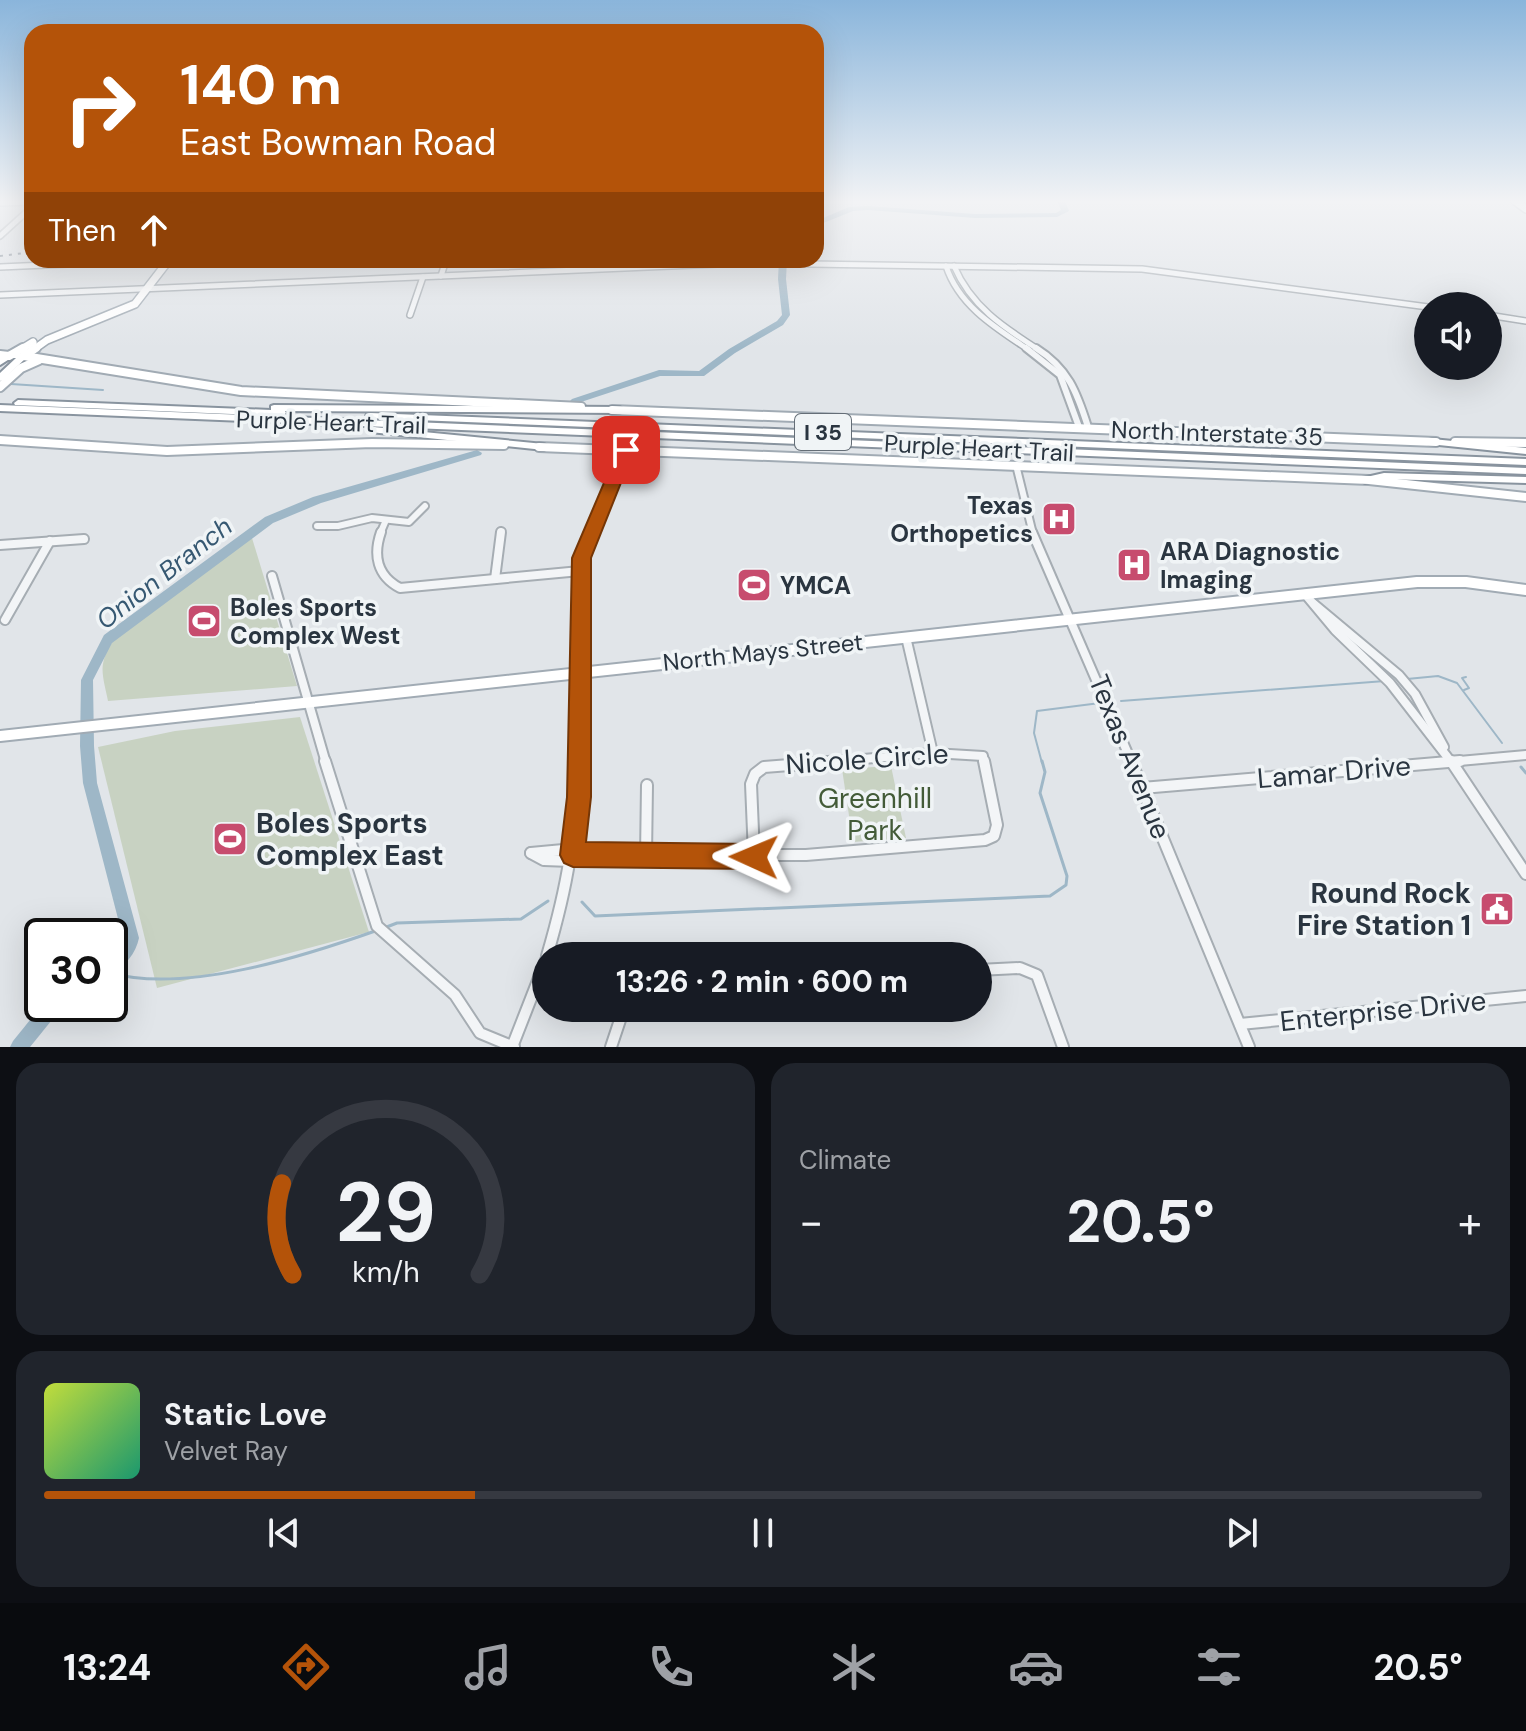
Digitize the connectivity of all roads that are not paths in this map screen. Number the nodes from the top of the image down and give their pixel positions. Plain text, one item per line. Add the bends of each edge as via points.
1 (824, 264) edge
2 (24, 266) edge
3 (946, 266) junction
4 (954, 266) junction
5 (0, 267) edge
6 (163, 268) edge
7 (444, 268) edge
8 (612, 268) edge
9 (560, 270) joint
10 (441, 276) junction
11 (423, 277) junction
12 (149, 289) junction
13 (0, 295) edge
14 (1414, 305) edge
15 (410, 315) dead end
16 (1502, 317) edge
17 (1526, 321) edge
18 (53, 335) junction
19 (3, 354) edge
20 (24, 356) junction
21 (42, 359) junction
22 (0, 362) edge
23 (0, 378) edge
24 (0, 387) edge
25 (1071, 402) junction
26 (1080, 403) junction
27 (1, 404) edge
28 (121, 407) junction
29 (620, 410) junction
30 (163, 416) junction
31 (1084, 427) junction
32 (0, 440) edge
33 (1432, 442) junction
34 (1526, 443) edge
35 (544, 447) junction
36 (626, 450) junction
37 (1526, 451) edge
38 (1526, 462) edge
39 (1016, 465) junction
40 (1526, 471) edge
41 (1365, 480) junction
42 (1526, 480) edge
43 (1526, 497) edge
44 (425, 506) dead end
45 (386, 520) junction
46 (317, 526) dead end
47 (501, 532) dead end
48 (84, 539) dead end
49 (50, 541) junction
50 (0, 545) edge
51 (580, 571) junction
52 (272, 576) dead end
53 (495, 579) junction
54 (1526, 590) edge
55 (1305, 594) junction
56 (1072, 618) junction
57 (5, 620) dead end
58 (906, 637) junction
59 (580, 673) junction
60 (309, 703) junction
61 (0, 736) edge
62 (933, 753) junction
63 (1526, 755) edge
64 (1453, 763) junction
65 (647, 785) dead end
66 (1142, 788) junction
67 (573, 855) junction
68 (646, 856) junction
69 (754, 857) junction
70 (1526, 874) edge
71 (551, 942) edge
72 (992, 969) edge
73 (1526, 996) edge
74 (532, 997) edge
75 (619, 1022) edge
76 (1240, 1024) junction
77 (513, 1047) edge
78 (611, 1047) edge
79 (1063, 1047) edge
80 (1249, 1047) edge

1 - 3 street
2 - 5 street
3 - 4 street
3 - 25 street via 952,284 985,321 1054,367
4 - 14 street via 1158,270
4 - 26 street via 974,302 1059,363
6 - 12 main road
7 - 10 street
8 - 9 street
9 - 10 street
10 - 11 street
11 - 12 street
11 - 15 street
12 - 13 street
12 - 18 main road via 135,304
16 - 17 street
18 - 19 main road
18 - 20 main road
19 - 20 highway, North Interstate 35
19 - 22 highway
20 - 21 main road, North Interstate 35
20 - 23 highway
21 - 24 main road via 21,368
21 - 29 main road, North Interstate 35 via 241,391
25 - 26 street
25 - 31 street
26 - 31 street
27 - 28 highway, Purple Heart Trail / I 35
27 - 30 highway, Purple Heart Trail / I 35
28 - 29 highway
28 - 38 highway, Purple Heart Trail / I 35
29 - 31 main road, North Interstate 35
30 - 35 highway
30 - 40 highway, Purple Heart Trail / I 35
31 - 33 main road, North Interstate 35
32 - 35 main road, North Interstate 35 via 150,451 372,443
33 - 34 main road, North Interstate 35
33 - 37 highway
35 - 36 main road, North Interstate 35
36 - 39 main road, North Interstate 35
36 - 51 street via 589,532
39 - 41 main road, North Interstate 35
39 - 56 street, Texas Avenue via 1028,523
41 - 42 highway
41 - 43 main road, North Interstate 35
44 - 45 street via 413,520
45 - 46 street
45 - 53 street via 375,550 393,586
47 - 53 street
48 - 49 street
49 - 50 street
49 - 57 street
51 - 53 street
51 - 59 street
52 - 60 street
54 - 55 main road, North Mays Street via 1431,581
55 - 56 main road, North Mays Street
55 - 64 street via 1323,622 1389,682
56 - 58 main road, North Mays Street
56 - 66 street, Texas Avenue
58 - 59 main road, North Mays Street
58 - 62 street
59 - 60 main road, North Mays Street
59 - 67 street
60 - 61 main road, North Mays Street
60 - 77 street via 377,926 455,995 480,1033
62 - 69 street, Nicole Circle via 759,770 751,784
62 - 69 street, Nicole Circle via 983,756 997,825 989,839
63 - 64 street, Lamar Drive
64 - 66 street, Lamar Drive
64 - 70 street
65 - 68 street
66 - 76 street, Texas Avenue
67 - 68 street, Nicole Circle
67 - 71 street
68 - 69 street, Nicole Circle
72 - 79 street via 1020,968 1037,975
73 - 76 street, Enterprise Drive
74 - 77 street
75 - 78 street
76 - 80 street, Texas Avenue

